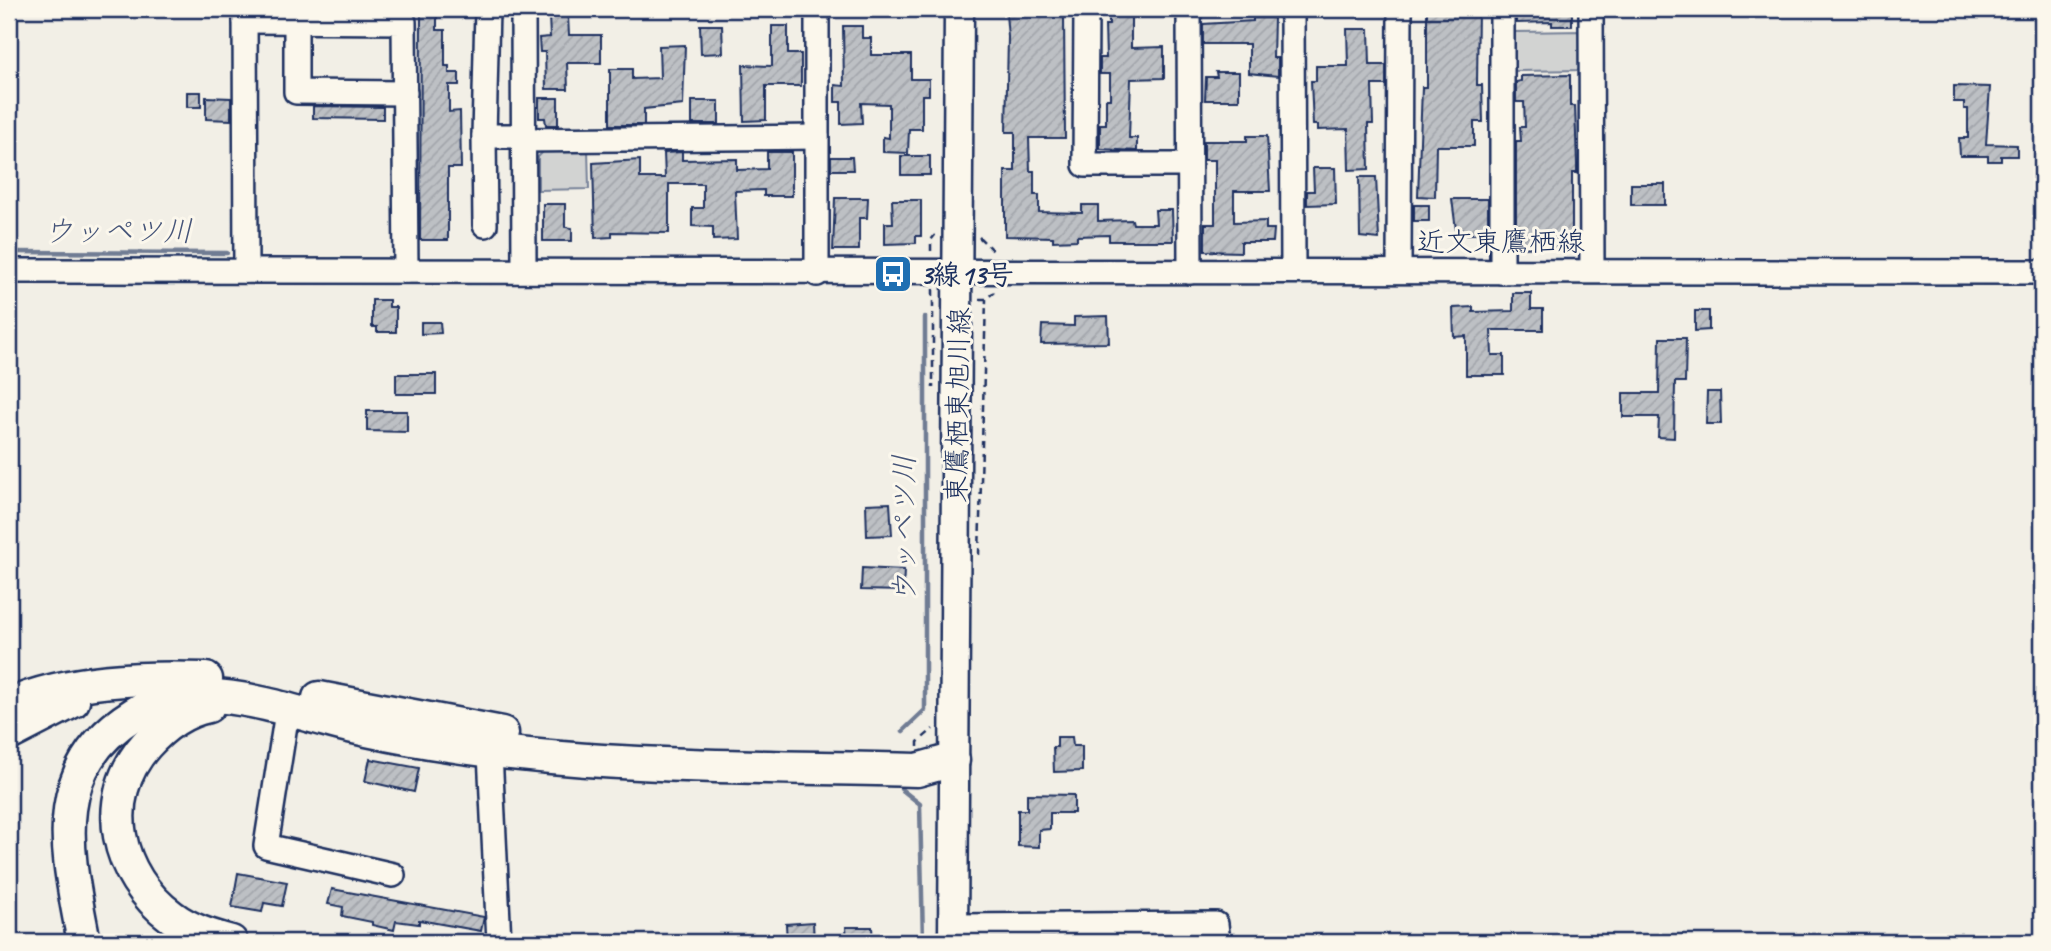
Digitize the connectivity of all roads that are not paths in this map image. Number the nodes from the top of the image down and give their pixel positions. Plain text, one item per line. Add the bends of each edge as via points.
1 (487, 9) edge
2 (523, 9) edge
3 (817, 9) edge
4 (959, 9) edge
5 (1086, 9) edge
6 (1189, 9) edge
7 (1292, 9) edge
8 (1400, 9) edge
9 (1502, 9) edge
10 (1591, 9) edge
11 (245, 15) edge
12 (296, 22) junction
13 (405, 93) junction
14 (485, 136) junction
15 (817, 137) junction
16 (521, 138) junction
17 (1189, 165) junction
18 (485, 225) dead end
19 (524, 270) junction
20 (1293, 270) junction
21 (9, 271) edge
22 (246, 271) junction
23 (406, 271) junction
24 (1399, 271) junction
25 (1592, 271) junction
26 (959, 272) junction
27 (1190, 272) junction
28 (1502, 272) junction
29 (2042, 272) edge
30 (817, 274) junction
31 (149, 678) junction
32 (240, 699) junction
33 (9, 705) edge
34 (288, 712) junction
35 (391, 724) junction
36 (9, 734) edge
37 (490, 753) junction
38 (953, 760) junction
39 (393, 875) dead end
40 (953, 934) edge
41 (84, 942) edge
42 (231, 942) edge
43 (499, 942) edge
44 (1218, 942) edge

1 - 14 street
2 - 16 street
3 - 15 street
4 - 26 main road, 東鷹栖東旭川線
5 - 17 street via 1085,165
6 - 17 street
7 - 20 street
8 - 24 street
9 - 28 street
10 - 25 street
11 - 12 street
11 - 22 street
12 - 13 street via 296,92
12 - 13 street via 404,22
13 - 23 street
14 - 16 street
14 - 18 street
15 - 16 street
15 - 30 street
16 - 19 street
17 - 27 street
19 - 23 street, 近文東鷹栖線
19 - 30 street, 近文東鷹栖線
20 - 24 street, 近文東鷹栖線
20 - 27 street, 近文東鷹栖線
21 - 22 street, 近文東鷹栖線
22 - 23 street, 近文東鷹栖線
24 - 28 street, 近文東鷹栖線
25 - 28 street, 近文東鷹栖線
25 - 29 street, 近文東鷹栖線
26 - 27 street, 近文東鷹栖線
26 - 30 street, 近文東鷹栖線
26 - 38 main road, 東鷹栖東旭川線
31 - 33 highway via 83,684
31 - 35 highway via 208,679
31 - 36 highway via 79,698
32 - 34 highway
32 - 41 highway via 203,694 135,713 107,735 87,760 72,792 67,820 68,856
32 - 42 highway via 192,711 159,730 137,755 121,786 117,820 126,860 149,895 172,917 202,934
34 - 35 highway
34 - 39 street via 266,846
35 - 37 highway
35 - 38 highway via 622,747 918,751
37 - 38 highway via 621,762 917,770
37 - 43 street
38 - 40 main road, 東鷹栖東旭川線
40 - 44 street via 1216,924

